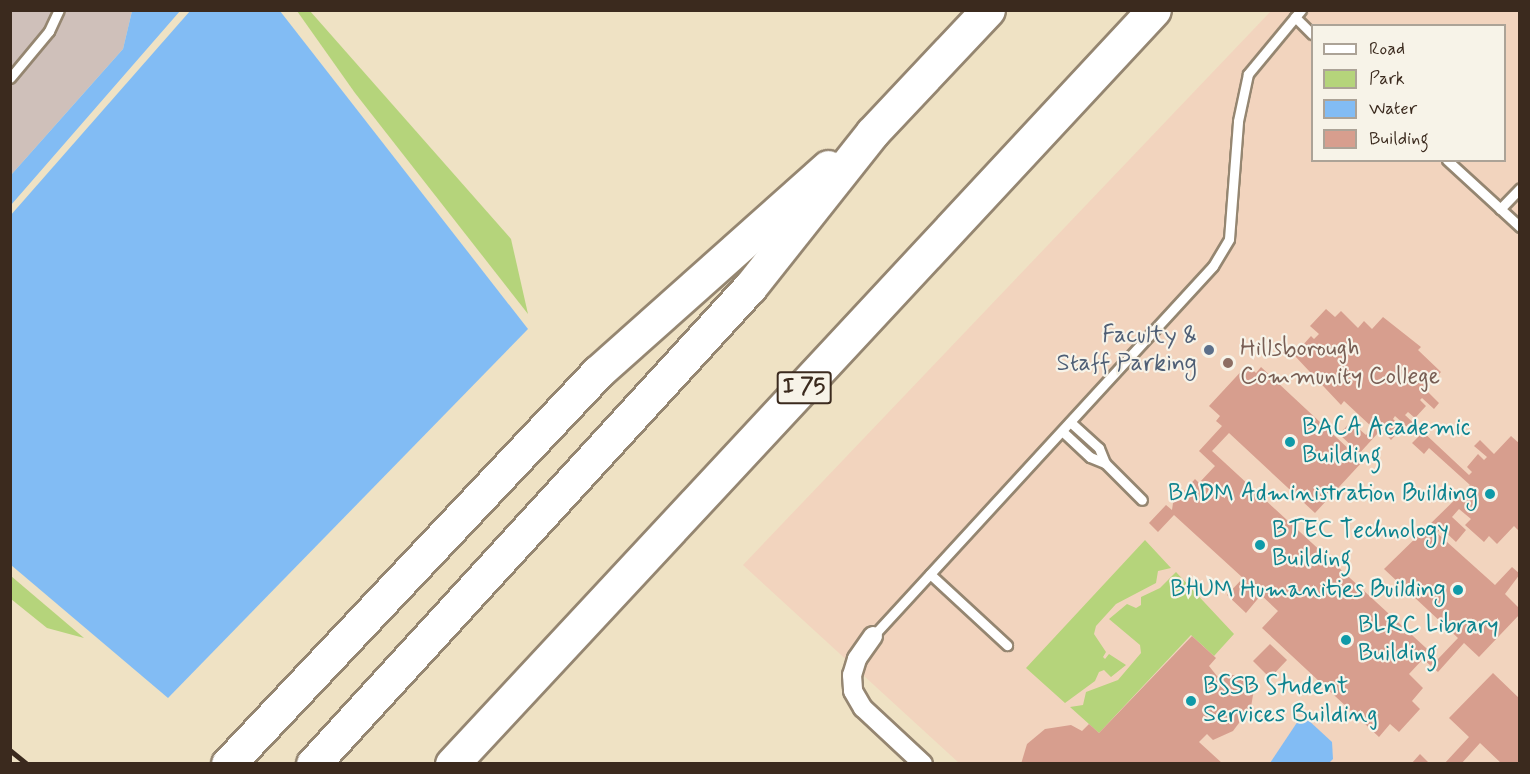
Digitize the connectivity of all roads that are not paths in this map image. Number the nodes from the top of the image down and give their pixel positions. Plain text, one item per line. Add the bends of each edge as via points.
1 (59, 10) edge
2 (988, 10) edge
3 (1154, 10) edge
4 (1298, 14) edge
5 (1311, 33) edge
6 (10, 64) edge
7 (22, 68) junction
8 (10, 78) edge
9 (872, 133) junction
10 (1449, 162) edge
11 (1520, 188) edge
12 (1500, 210) junction
13 (1520, 227) edge
14 (1070, 422) junction
15 (1062, 431) junction
16 (1105, 463) junction
17 (1142, 500) dead end
18 (930, 574) junction
19 (873, 636) joint
20 (1007, 645) dead end
21 (228, 764) edge
22 (313, 764) edge
23 (452, 764) edge
24 (922, 764) edge

1 - 7 lane
2 - 9 highway
3 - 23 highway, I 75
4 - 5 lane
4 - 14 lane via 1248,74 1238,121 1228,239 1218,257
6 - 7 lane
7 - 8 lane
9 - 21 highway via 813,178 598,372
9 - 22 highway via 750,287
10 - 12 lane
11 - 12 lane
12 - 13 lane
14 - 15 lane
14 - 16 lane via 1099,448
15 - 16 lane via 1090,457
15 - 18 lane
16 - 17 lane
18 - 19 lane
18 - 20 lane
19 - 24 street via 857,659 852,675 854,691 863,708

